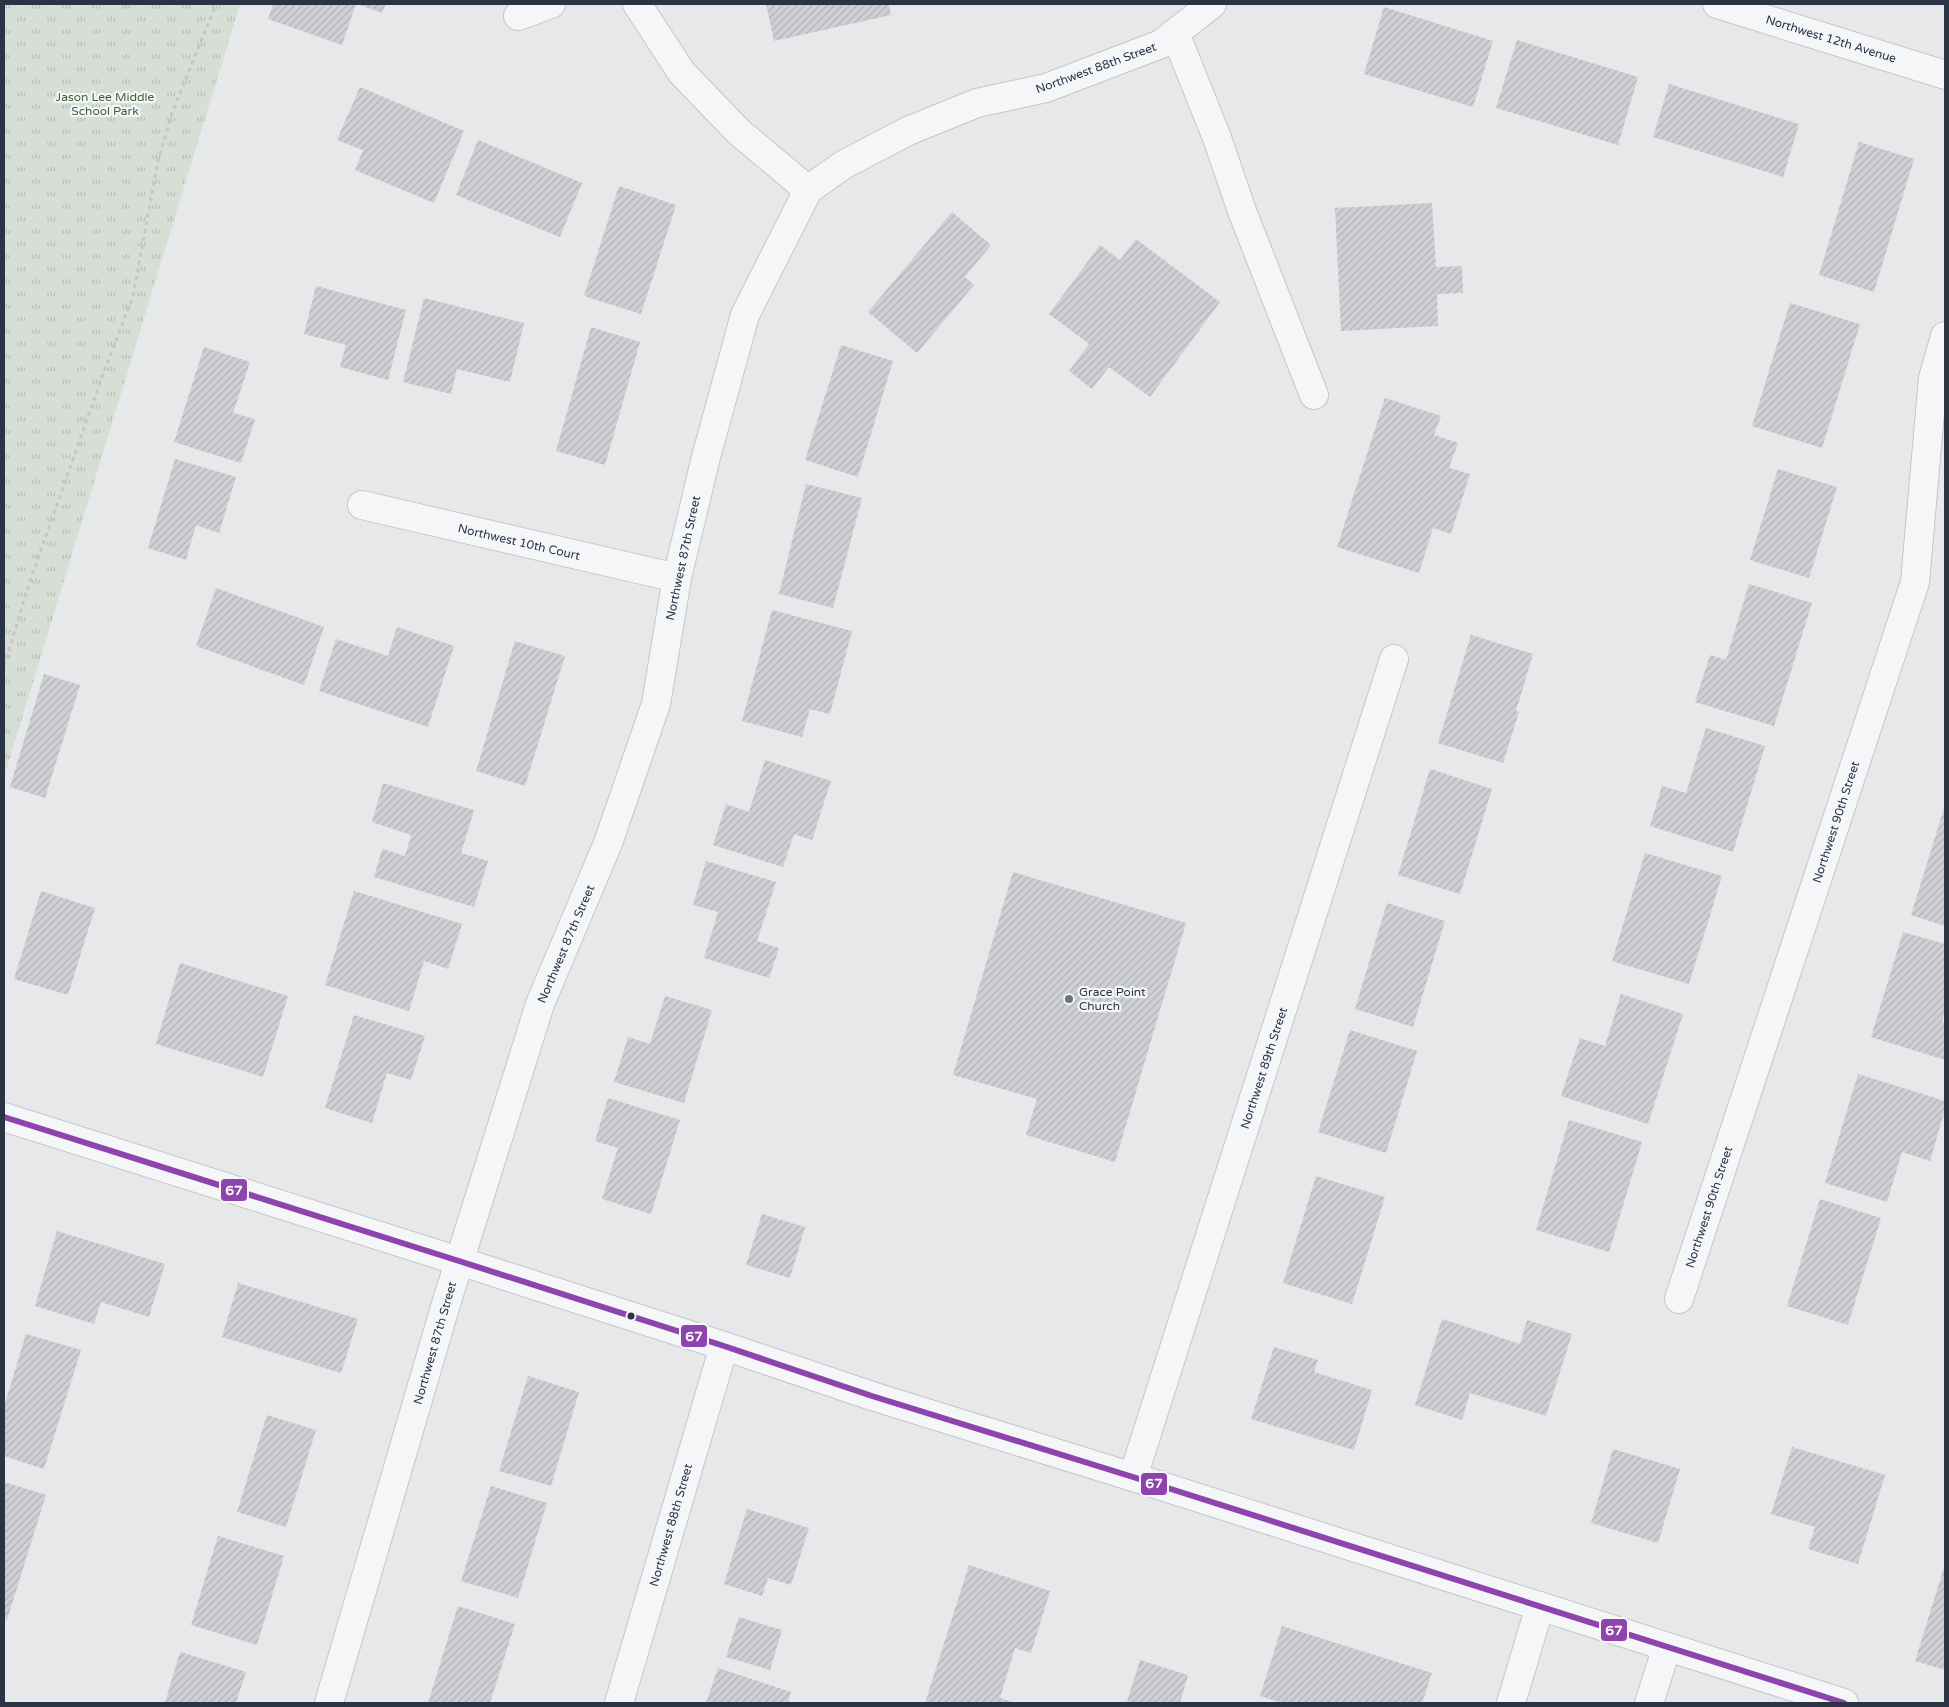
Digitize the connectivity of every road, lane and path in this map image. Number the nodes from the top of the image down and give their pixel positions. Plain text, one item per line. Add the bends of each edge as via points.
1 (216, 4) edge
2 (551, 4) edge
3 (637, 4) edge
4 (1212, 4) edge
5 (1717, 4) edge
6 (518, 16) dead end
7 (1176, 33) junction
8 (1945, 75) edge
9 (808, 190) junction
10 (1945, 336) edge
11 (1314, 395) dead end
12 (362, 505) dead end
13 (677, 578) junction
14 (1394, 659) dead end
15 (4, 666) edge
16 (4, 1117) edge
17 (459, 1261) junction
18 (1679, 1299) dead end
19 (724, 1346) junction
20 (1133, 1477) junction
21 (1540, 1606) junction
22 (1667, 1647) junction
23 (1801, 1697) edge
24 (329, 1703) edge
25 (619, 1703) edge
26 (1511, 1703) edge
27 (1649, 1703) edge
28 (1844, 1703) edge

1 - 15 path via 172,112 158,161 132,296 30,581
2 - 6 street
3 - 9 street via 682,73 739,132
4 - 7 street, Northwest 88th Street
5 - 8 street, Northwest 12th Avenue
7 - 9 street, Northwest 88th Street via 1161,44 1046,88 977,103 908,131 843,166
7 - 11 street
9 - 13 street, Northwest 87th Street via 745,315
10 - 18 street, Northwest 90th Street via 1933,378 1915,582
12 - 13 street, Northwest 10th Court
13 - 17 street, Northwest 87th Street via 656,704 608,843 540,1004
14 - 20 street, Northwest 89th Street
16 - 17 street
17 - 19 street
17 - 24 street, Northwest 87th Street
19 - 20 street
19 - 25 street, Northwest 88th Street
20 - 21 street
21 - 22 street
21 - 26 street
22 - 23 street
22 - 27 street
23 - 28 street

